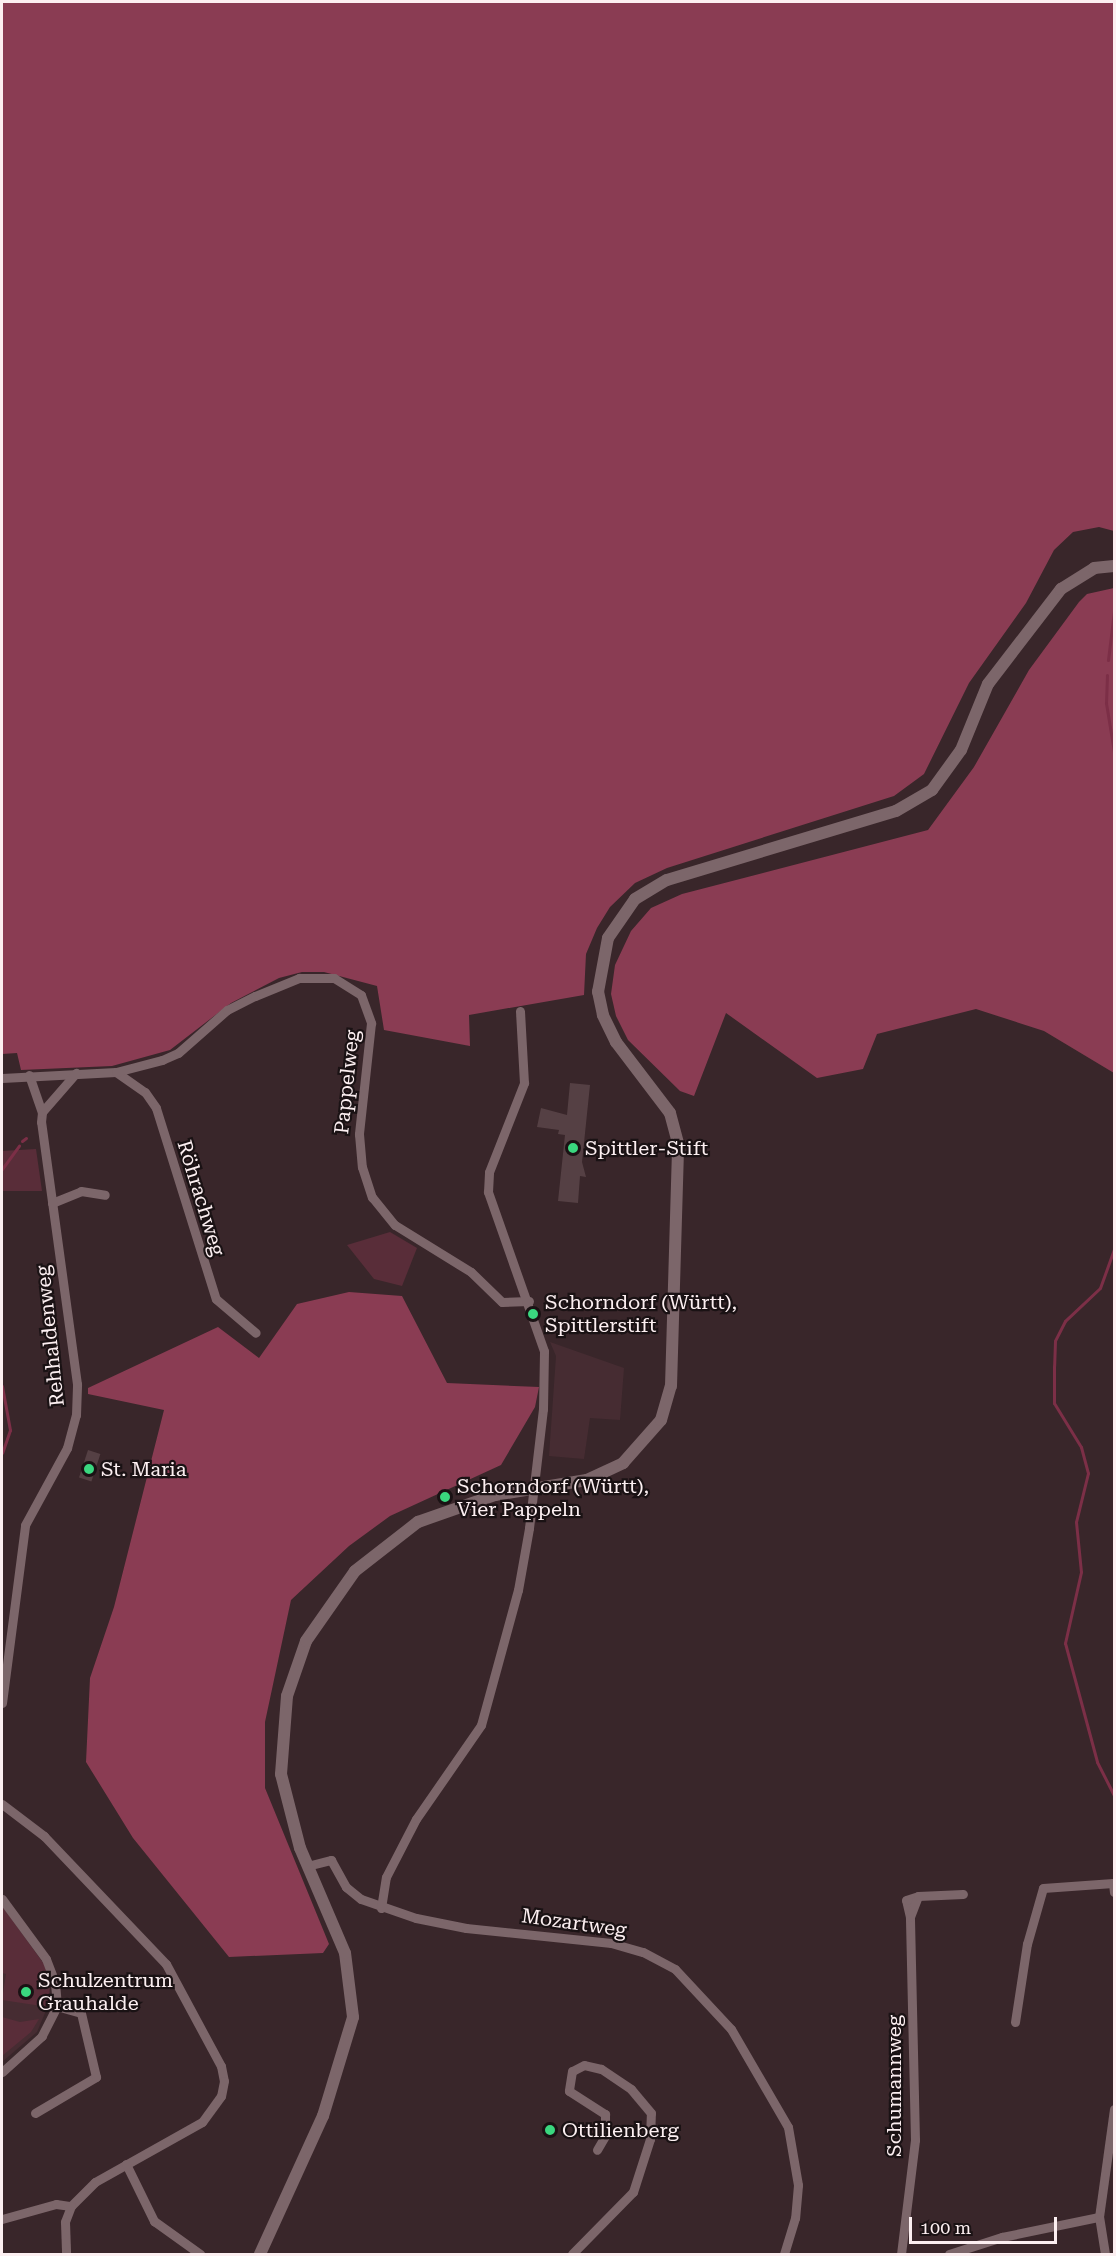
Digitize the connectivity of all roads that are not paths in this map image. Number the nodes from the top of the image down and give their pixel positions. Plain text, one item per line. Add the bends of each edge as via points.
1 (1114, 566) edge
2 (520, 1011) dead end
3 (116, 1072) junction
4 (76, 1073) junction
5 (29, 1075) junction
6 (2, 1078) edge
7 (42, 1112) junction
8 (105, 1195) dead end
9 (52, 1203) junction
10 (528, 1301) junction
11 (256, 1333) dead end
12 (533, 1489) junction
13 (2, 1703) edge
14 (2, 1804) edge
15 (307, 1866) junction
16 (1114, 1887) edge
17 (1043, 1888) junction
18 (1031, 1890) dead end
19 (963, 1894) dead end
20 (2, 1899) edge
21 (381, 1908) junction
22 (57, 2006) junction
23 (1015, 2022) dead end
24 (2, 2072) edge
25 (1114, 2109) edge
26 (35, 2113) dead end
27 (597, 2150) dead end
28 (126, 2164) junction
29 (71, 2206) junction
30 (1099, 2217) junction
31 (2, 2219) edge
32 (66, 2254) edge
33 (200, 2254) edge
34 (260, 2254) edge
35 (572, 2254) edge
36 (784, 2254) edge
37 (901, 2254) edge
38 (949, 2254) edge
39 (1105, 2254) edge

1 - 12 main road via 1094,568 1061,589 988,684 961,750 932,790 896,811 667,880 635,899 621,916 601,962 598,992 603,1015 616,1042 670,1113 678,1143 671,1386 661,1420 623,1463 587,1480
2 - 10 street via 524,1083 489,1172 488,1192
3 - 4 street, Pappelweg
3 - 10 street, Pappelweg via 178,1053 227,1010 299,978 317,974 349,985 368,1006 371,1023 359,1134 362,1167 372,1197 396,1225 471,1272 502,1302
3 - 11 street, Röhrachweg via 145,1092 156,1108 216,1299
4 - 5 street, Pappelweg
4 - 7 street
5 - 6 street, Pappelweg
5 - 7 street, Rehhaldenweg
7 - 9 street, Rehhaldenweg
8 - 9 street via 81,1191
9 - 13 street, Rehhaldenweg via 77,1384 76,1415 67,1448 25,1525
10 - 12 street via 544,1351 543,1409
12 - 15 main road via 465,1502 418,1522 355,1571 318,1620 294,1671 281,1734 285,1798
12 - 21 street via 518,1590 484,1718 416,1818 386,1877
14 - 28 street via 44,1836 166,1964 221,2066 221,2096 202,2122
15 - 21 street, Mozartweg via 331,1860 346,1887
15 - 34 main road via 345,1953 353,2017 324,2116
16 - 17 street
17 - 18 street
17 - 23 street via 1027,1944
19 - 37 street, Schumannweg via 918,1896 910,1917 915,2140
20 - 22 street via 46,1959 56,1983
21 - 36 street, Mozartweg via 466,1928 611,1943 643,1952 675,1969 731,2029 788,2127 798,2185 795,2218
22 - 24 street via 42,2036
22 - 26 street via 81,2013 96,2077
25 - 30 street
27 - 35 street via 606,2136 605,2114 569,2091 572,2072 584,2065 601,2069 632,2089 651,2113 650,2139 633,2192
28 - 29 street via 95,2182
28 - 33 street via 154,2221
29 - 31 street via 56,2204
29 - 32 street via 65,2222
30 - 38 street via 1002,2237
30 - 39 street

